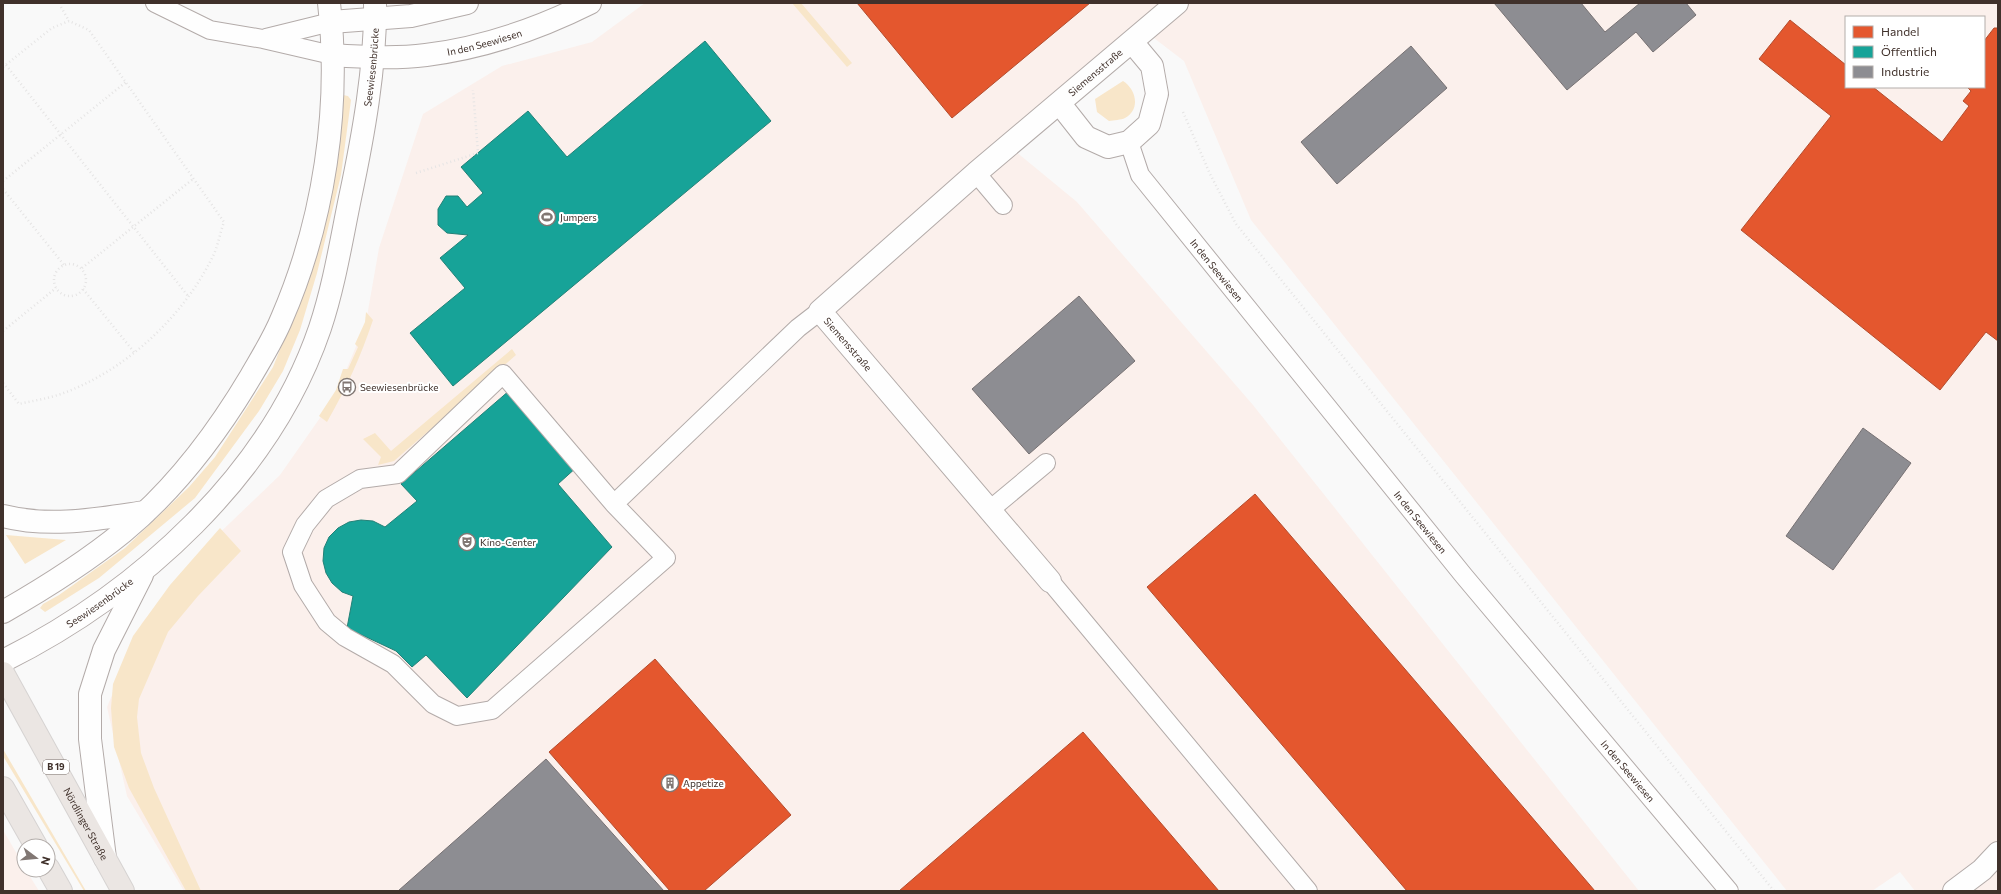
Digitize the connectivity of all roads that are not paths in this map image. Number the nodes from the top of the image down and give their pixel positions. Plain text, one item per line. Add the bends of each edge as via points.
1 (155, 3) edge
2 (468, 3) edge
3 (590, 3) edge
4 (1177, 3) edge
5 (330, 12) edge
6 (375, 12) edge
7 (263, 39) junction
8 (1132, 42) junction
9 (332, 55) junction
10 (372, 57) junction
11 (1060, 104) junction
12 (1129, 142) junction
13 (976, 173) junction
14 (1003, 205) dead end
15 (820, 312) junction
16 (1046, 463) dead end
17 (614, 504) junction
18 (991, 509) junction
19 (145, 512) junction
20 (3, 516) edge
21 (144, 571) junction
22 (1050, 581) joint
23 (3, 612) edge
24 (3, 661) edge
25 (3, 673) edge
26 (3, 788) edge
27 (31, 838) edge
28 (1998, 854) edge
29 (106, 863) junction
30 (54, 878) edge
31 (61, 891) edge
32 (123, 891) edge
33 (1308, 891) edge
34 (1729, 891) edge
35 (1954, 891) edge

1 - 7 lane via 210,30
2 - 6 street via 411,16
3 - 10 street, In den Seewiesen via 548,22 478,45 426,55
4 - 8 street, Siemensstraße
5 - 6 street
5 - 7 lane
5 - 9 street
6 - 10 street, Seewiesenbrücke
7 - 9 lane
8 - 11 street, Siemensstraße
8 - 12 street, Siemensstraße via 1152,66 1158,94 1149,124
9 - 10 street, In den Seewiesen
9 - 19 street via 330,120 318,200 308,242 282,318 247,382 207,444
10 - 21 street, Seewiesenbrücke via 357,166 332,286 320,328 306,361 281,413 244,466 196,522
11 - 12 street, Siemensstraße via 1086,137 1108,147
11 - 13 street, Siemensstraße
12 - 34 lane, In den Seewiesen via 1140,175 1464,576
13 - 14 lane
13 - 15 street, Siemensstraße
15 - 17 lane via 798,328
15 - 18 street, Siemensstraße
16 - 18 lane
17 - 17 lane via 666,558 492,710 457,716 433,704 393,664 344,637 327,622 303,585 292,552 305,525 326,498 360,480 398,474 503,374
18 - 22 street, Siemensstraße
19 - 20 street via 54,523 21,521
19 - 23 street via 69,573
21 - 24 street, Seewiesenbrücke via 57,631
21 - 29 street via 104,650 90,694 90,739
22 - 33 lane
25 - 29 main road, Nördlinger Straße / B 19
26 - 27 main road
28 - 35 street
29 - 32 main road, Nördlinger Straße / B 19
30 - 31 main road

